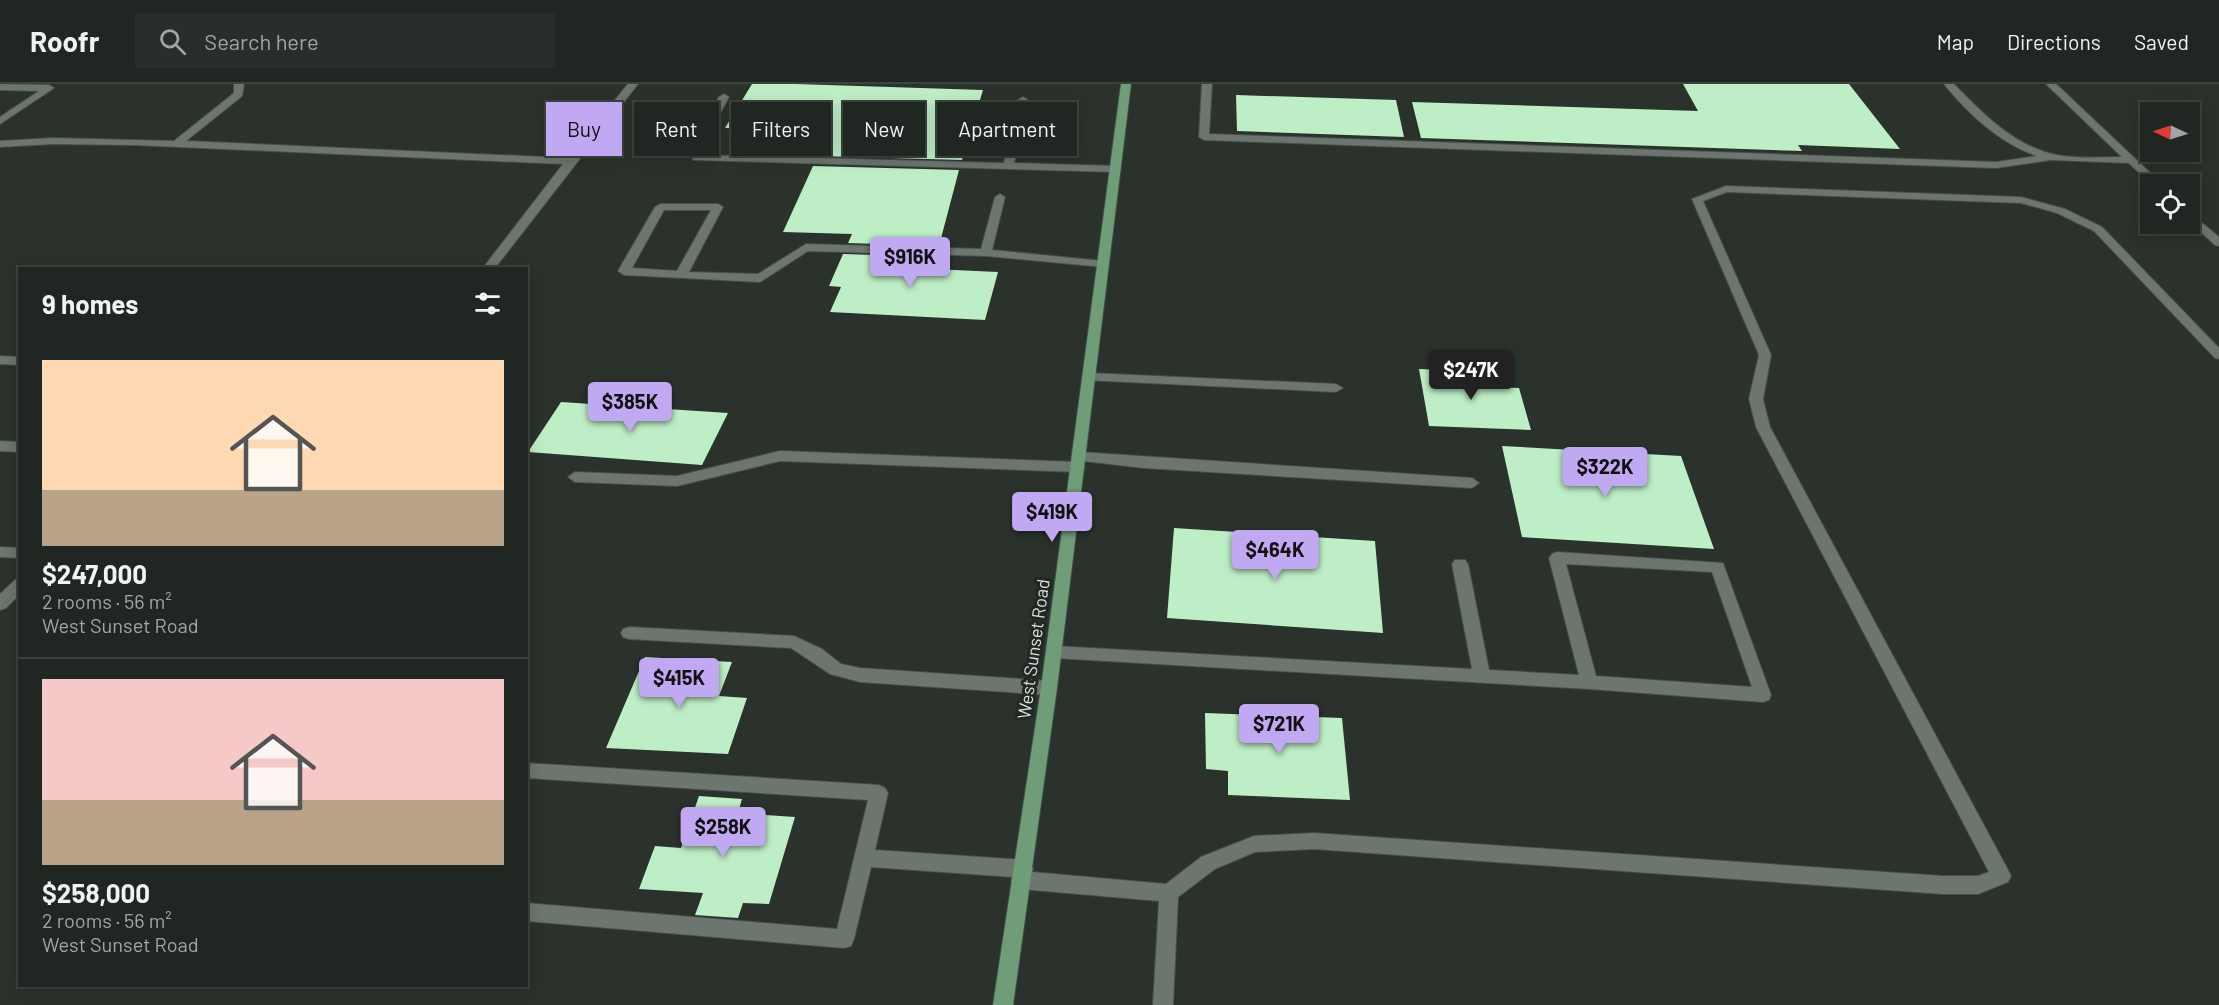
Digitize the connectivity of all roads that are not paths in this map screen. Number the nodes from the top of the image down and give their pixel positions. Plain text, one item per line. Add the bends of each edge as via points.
1 (239, 84) edge
2 (633, 84) edge
3 (1126, 84) edge
4 (1207, 84) edge
5 (1949, 84) edge
6 (2050, 84) edge
7 (0, 87) edge
8 (724, 97) dead end
9 (1023, 100) dead end
10 (0, 121) edge
11 (0, 144) edge
12 (176, 144) junction
13 (2052, 157) junction
14 (2131, 160) junction
15 (571, 161) junction
16 (1008, 167) junction
17 (1116, 168) junction
18 (2146, 174) edge
19 (1000, 198) dead end
20 (2200, 225) edge
21 (2219, 243) edge
22 (986, 253) junction
23 (1103, 264) junction
24 (490, 267) edge
25 (681, 275) junction
26 (2219, 355) edge
27 (0, 360) edge
28 (18, 361) edge
29 (1089, 377) junction
30 (1336, 388) dead end
31 (0, 446) edge
32 (18, 447) edge
33 (1079, 462) junction
34 (575, 477) dead end
35 (1472, 483) dead end
36 (0, 552) edge
37 (18, 553) edge
38 (1460, 564) dead end
39 (18, 586) edge
40 (0, 604) edge
41 (629, 633) dead end
42 (1054, 652) junction
43 (1482, 676) junction
44 (1589, 682) junction
45 (1049, 688) junction
46 (528, 770) edge
47 (863, 858) junction
48 (1022, 874) junction
49 (1168, 893) junction
50 (528, 912) edge
51 (1003, 1005) edge
52 (1163, 1005) edge

1 - 12 street via 239,94
2 - 15 street
3 - 17 main road, West Sunset Road
4 - 13 street via 1204,137 1996,165
5 - 13 street via 1985,122 2014,142
6 - 14 street
7 - 10 street via 49,88
8 - 16 street via 696,148 697,158
9 - 16 street
11 - 12 street
12 - 15 street
13 - 14 street
14 - 18 street
15 - 24 street
16 - 17 street
17 - 23 main road, West Sunset Road
19 - 22 street
20 - 21 street
22 - 23 street
22 - 25 street via 806,247 760,278
23 - 29 main road, West Sunset Road
25 - 25 street via 691,256 717,207 660,207 624,271
26 - 49 street via 2098,229 2042,204 1726,189 1697,199 1765,355 1756,399 1763,427 2001,876 1978,885 1943,885 1314,841 1254,844 1208,863
27 - 28 street
29 - 30 street
29 - 33 main road, West Sunset Road
31 - 32 street
33 - 34 street via 780,456 677,481
33 - 35 street
33 - 42 main road, West Sunset Road
36 - 37 street
38 - 43 street
39 - 40 street
41 - 45 street via 794,642 836,669 860,675
42 - 43 street
42 - 45 main road, West Sunset Road
43 - 44 street
44 - 44 street via 1751,695 1763,695 1718,567 1557,558
45 - 48 main road, West Sunset Road
46 - 47 street via 879,793
47 - 48 street
47 - 50 street via 844,939
48 - 49 street
48 - 51 main road, West Sunset Road
49 - 52 street

